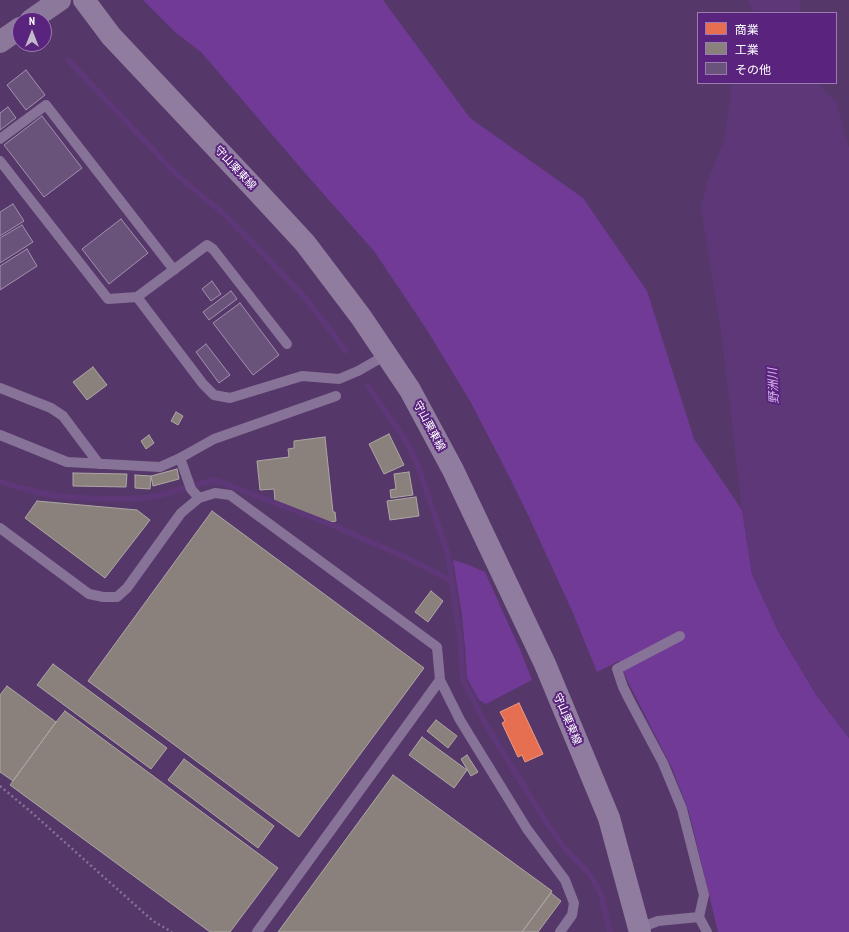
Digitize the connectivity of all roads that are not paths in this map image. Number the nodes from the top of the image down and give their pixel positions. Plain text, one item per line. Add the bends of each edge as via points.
1 (60, 0) edge
2 (84, 0) edge
3 (43, 12) edge
4 (12, 34) edge
5 (0, 42) edge
6 (0, 139) edge
7 (0, 161) edge
8 (174, 270) junction
9 (137, 297) junction
10 (287, 344) dead end
11 (386, 356) junction
12 (0, 388) edge
13 (336, 396) dead end
14 (0, 435) edge
15 (180, 458) junction
16 (99, 464) junction
17 (199, 498) junction
18 (0, 528) edge
19 (680, 636) dead end
20 (440, 680) junction
21 (699, 917) junction
22 (640, 930) edge
23 (257, 932) edge
24 (560, 932) edge
25 (707, 932) edge

1 - 3 highway
2 - 11 main road, 守山栗東線 via 111,36 305,243 361,317
4 - 5 highway
6 - 8 lane via 46,105
7 - 9 lane via 108,299
8 - 9 lane
8 - 10 lane via 207,245 213,249
9 - 11 lane via 214,395 230,398 302,376 339,379
11 - 22 main road, 守山栗東線 via 410,390 453,470 545,664 609,818
12 - 16 lane via 51,408 63,416
13 - 15 lane via 214,439
14 - 16 lane via 67,462
15 - 16 lane via 160,467
15 - 17 lane via 190,486
17 - 18 lane via 181,513 127,588 117,597 88,594
17 - 20 lane via 215,493 230,495 437,646
19 - 21 lane via 617,669 623,687 663,763 682,809 704,894
20 - 23 lane
20 - 24 lane via 460,720 526,829 565,880 574,902 572,916
21 - 22 lane via 658,921
21 - 25 lane

